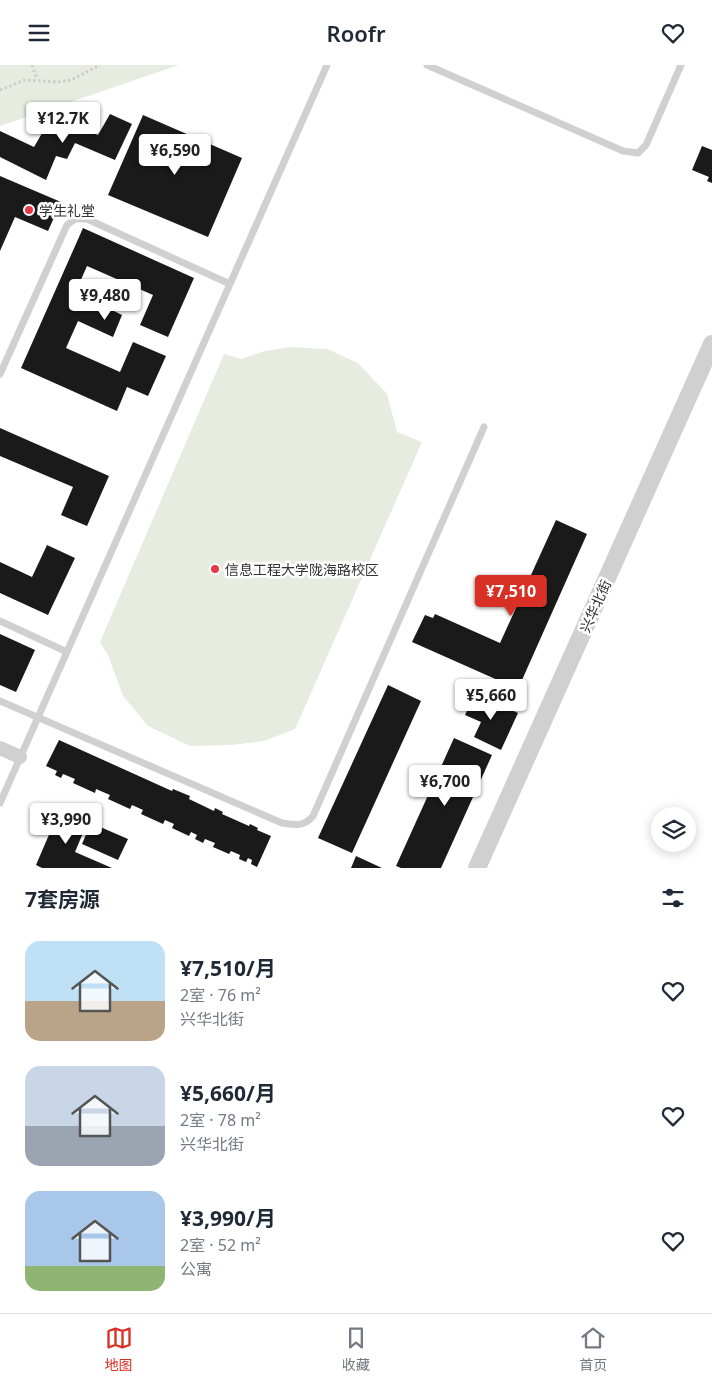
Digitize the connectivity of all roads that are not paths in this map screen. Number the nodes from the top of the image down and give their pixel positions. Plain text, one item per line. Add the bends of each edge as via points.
1 (327, 65) edge
2 (427, 65) edge
3 (682, 65) edge
4 (230, 284) junction
5 (712, 344) edge
6 (0, 374) edge
7 (484, 427) dead end
8 (0, 621) edge
9 (67, 652) junction
10 (0, 701) edge
11 (38, 718) junction
12 (0, 748) edge
13 (20, 757) junction
14 (0, 803) edge
15 (478, 868) edge

1 - 4 lane
2 - 3 lane via 623,151 638,153 646,145
4 - 6 lane via 87,219 75,219 67,225
4 - 9 lane
5 - 15 street, 兴华北街
7 - 11 lane via 308,822 298,825 282,823
8 - 9 lane
9 - 11 lane
10 - 11 lane
11 - 13 lane
12 - 13 street
13 - 14 lane

